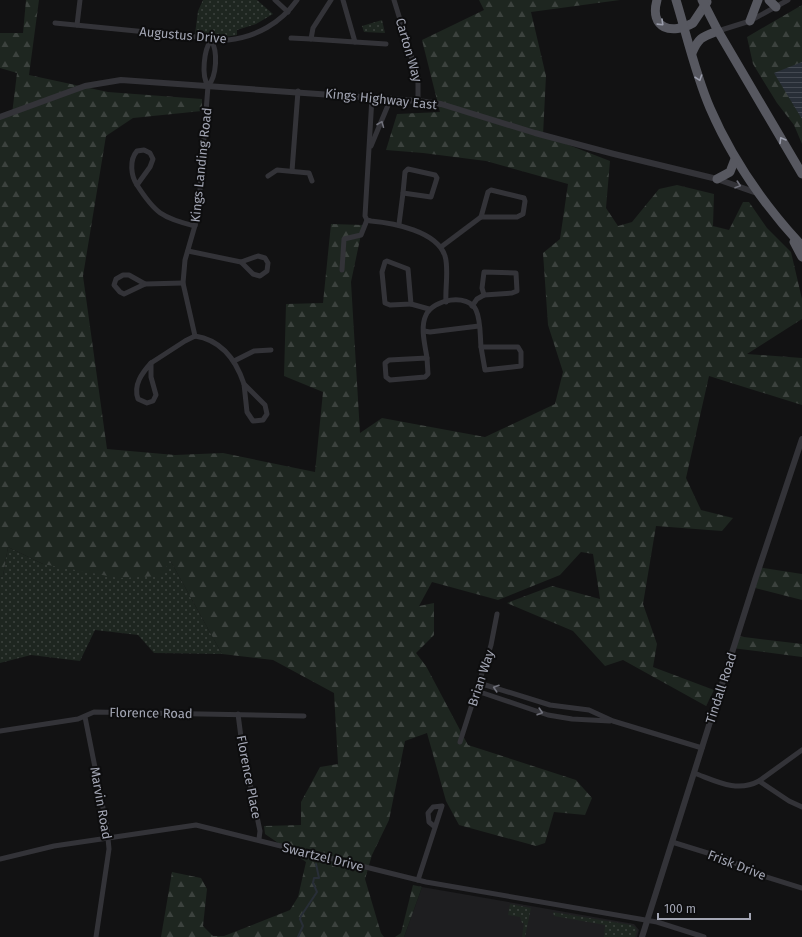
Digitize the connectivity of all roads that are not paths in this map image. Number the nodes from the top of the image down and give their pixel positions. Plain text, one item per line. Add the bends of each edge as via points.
1 (80, 0) edge
2 (275, 0) edge
3 (297, 0) edge
4 (331, 0) edge
5 (343, 0) edge
6 (394, 0) edge
7 (657, 0) edge
8 (676, 0) edge
9 (758, 0) edge
10 (769, 0) edge
11 (788, 0) edge
12 (705, 2) edge
13 (776, 8) junction
14 (288, 12) junction
15 (750, 22) junction
16 (55, 23) dead end
17 (77, 25) junction
18 (684, 26) junction
19 (718, 32) junction
20 (291, 38) dead end
21 (311, 39) junction
22 (211, 40) junction
23 (356, 42) junction
24 (386, 44) dead end
25 (692, 53) junction
26 (208, 86) junction
27 (298, 91) junction
28 (372, 97) junction
29 (391, 98) junction
30 (418, 100) junction
31 (0, 118) edge
32 (370, 148) junction
33 (735, 159) junction
34 (292, 171) junction
35 (802, 174) edge
36 (268, 176) dead end
37 (718, 179) junction
38 (312, 181) dead end
39 (137, 184) junction
40 (757, 192) junction
41 (403, 193) junction
42 (481, 217) junction
43 (367, 220) junction
44 (399, 224) junction
45 (195, 226) junction
46 (787, 230) junction
47 (802, 246) edge
48 (441, 247) junction
49 (188, 251) junction
50 (802, 257) edge
51 (241, 262) junction
52 (342, 270) dead end
53 (183, 283) junction
54 (145, 284) junction
55 (484, 295) junction
56 (446, 302) junction
57 (411, 304) junction
58 (472, 306) junction
59 (429, 309) junction
60 (479, 326) junction
61 (424, 331) junction
62 (195, 336) junction
63 (481, 347) junction
64 (271, 350) dead end
65 (427, 358) junction
66 (234, 361) junction
67 (151, 363) junction
68 (244, 384) junction
69 (802, 439) edge
70 (497, 614) dead end
71 (479, 683) junction
72 (477, 691) junction
73 (526, 698) junction
74 (524, 707) junction
75 (561, 707) junction
76 (238, 714) junction
77 (304, 716) dead end
78 (85, 717) junction
79 (560, 717) junction
80 (613, 721) junction
81 (0, 731) edge
82 (460, 742) dead end
83 (702, 748) junction
84 (802, 750) edge
85 (694, 773) junction
86 (760, 781) junction
87 (802, 807) edge
88 (435, 827) dead end
89 (108, 838) junction
90 (259, 840) junction
91 (672, 842) junction
92 (0, 859) edge
93 (418, 880) junction
94 (802, 888) edge
95 (647, 920) junction
96 (96, 937) edge
97 (642, 937) edge
98 (704, 937) edge

1 - 17 street
2 - 14 street
3 - 14 street, Augustus Drive
4 - 21 street via 313,28
5 - 23 street
6 - 30 street, Carton Way via 418,78
7 -> 18 highway via 655,13 659,23 672,29
8 - 18 highway
9 - 15 highway
10 - 13 highway
11 - 13 street
12 - 18 highway via 693,23
12 - 19 highway
13 - 15 street
14 - 22 street, Augustus Drive via 277,22 256,34 235,39
15 - 19 street
16 - 17 street, Augustus Drive
17 - 22 street, Augustus Drive
18 - 25 highway
19 - 25 highway via 697,41
35 -> 19 highway
20 - 21 street
21 - 23 street
22 - 26 street via 206,46 204,80
22 - 26 street via 216,47 213,81
23 - 24 street
25 -> 33 highway via 710,107
26 - 27 street, Kings Highway East
26 - 31 street, Kings Highway East via 121,80 96,83
26 - 45 street, Kings Landing Road via 200,196
27 - 28 street, Kings Highway East
27 - 34 street
28 - 29 street, Kings Highway East
28 - 32 street
29 - 30 street, Kings Highway East
32 -> 29 street
30 - 37 street, Kings Highway East via 441,104 614,154
32 - 43 street
33 - 37 highway via 730,172
33 - 40 highway
34 - 36 street via 277,170
34 - 38 street via 309,173
37 -> 40 street, Kings Highway East
39 - 39 street via 132,173 133,158 137,151 148,150 153,157 152,164
39 - 45 street via 150,203 164,216
40 - 46 highway
41 - 41 street via 406,170 418,170 437,178 431,197
41 - 44 street
42 - 42 street via 490,190 525,201 521,216
42 - 48 street
43 - 44 street
43 - 52 street via 361,235 344,239
44 - 48 street via 430,238
45 - 49 street, Kings Landing Road
46 - 47 highway
46 - 50 highway
48 - 56 street via 446,260
49 - 51 street
49 - 53 street, Kings Landing Road
51 - 51 street via 262,256 269,266 264,274 257,276
53 - 54 street
53 - 62 street, Kings Landing Road
54 - 54 street via 124,294 114,285 116,279 123,275
55 - 55 street via 484,272 516,273 515,292
55 - 58 street
56 - 58 street via 462,301
56 - 59 street via 440,302
57 - 57 street via 385,304 382,272 385,262 408,269
57 - 59 street
58 - 60 street via 476,310
59 - 61 street via 425,316
60 - 61 street
60 - 63 street
61 - 65 street
62 - 66 street via 217,344
62 - 67 street
63 - 63 street via 518,347 522,364 518,368 485,370
64 - 66 street via 254,351
65 - 65 street via 389,360 385,363 386,377 390,380 425,377 428,374
66 - 68 street
67 - 67 street via 141,374 137,385 138,399 146,404 153,401 156,395 151,377
68 - 68 street via 248,416 253,421 262,420 267,414 266,407
69 - 83 street, Tindall Road
70 - 71 street, Brian Way via 491,645
71 - 72 street, Brian Way
73 -> 71 street
72 - 74 street
72 - 82 street, Brian Way
73 - 74 street
73 - 75 street
74 -> 79 street
75 - 79 street
75 - 80 street via 589,710
76 - 77 street, Florence Road
76 - 78 street, Florence Road via 94,712
76 - 90 street, Florence Place via 260,831
78 - 81 street, Florence Road
78 - 89 street, Marvin Road
79 - 80 street
80 - 83 street
83 - 85 street, Tindall Road
84 - 86 street
85 - 86 street via 732,786 747,786
85 - 91 street, Tindall Road
86 - 87 street
88 - 93 street
89 - 90 street, Swartzel Drive via 196,825
89 - 92 street, Swartzel Drive via 54,846
89 - 96 street, Marvin Road via 109,848
90 - 93 street, Swartzel Drive
91 - 94 street, Frisk Drive via 727,859 757,874
91 - 95 street, Tindall Road
93 - 95 street, Swartzel Drive
95 - 97 street, Tindall Road
95 - 98 street, Swartzel Drive

